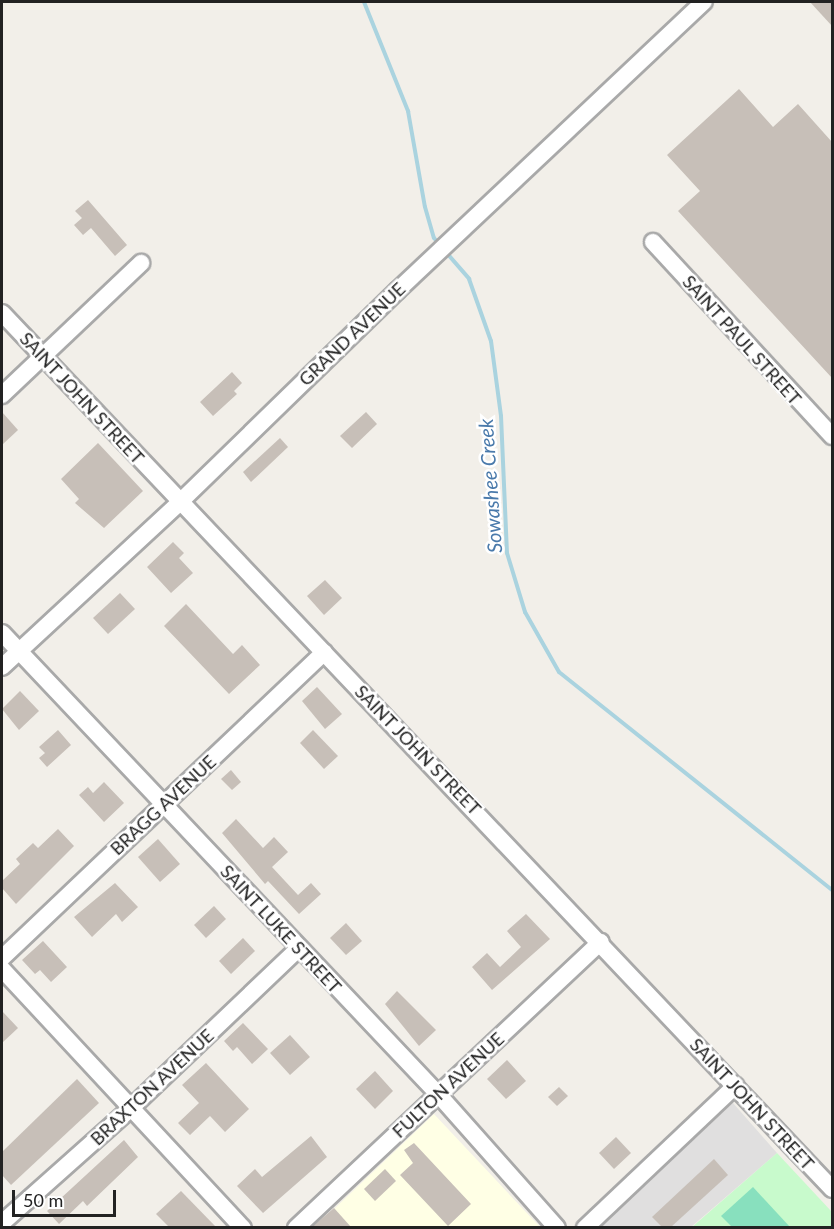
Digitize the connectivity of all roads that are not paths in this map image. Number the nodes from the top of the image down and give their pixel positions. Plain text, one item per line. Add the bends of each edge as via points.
1 (704, 2) edge
2 (653, 242) dead end
3 (141, 263) dead end
4 (2, 313) edge
5 (43, 357) junction
6 (2, 395) edge
7 (832, 436) edge
8 (180, 501) junction
9 (2, 633) edge
10 (18, 651) junction
11 (324, 652) junction
12 (2, 667) edge
13 (163, 804) junction
14 (601, 942) junction
15 (299, 948) junction
16 (2, 958) edge
17 (2, 969) edge
18 (735, 1086) junction
19 (438, 1094) junction
20 (131, 1108) junction
21 (832, 1189) edge
22 (2, 1223) edge
23 (243, 1227) edge
24 (296, 1227) edge
25 (557, 1227) edge
26 (585, 1227) edge

1 - 8 street, GRAND AVENUE
2 - 7 street, SAINT PAUL STREET
3 - 5 street
4 - 5 street, SAINT JOHN STREET
5 - 6 street
5 - 8 street, SAINT JOHN STREET
8 - 10 street, GRAND AVENUE
8 - 11 street, SAINT JOHN STREET
9 - 10 street, SAINT LUKE STREET
10 - 12 street, GRAND AVENUE
10 - 13 street, SAINT LUKE STREET
11 - 13 street, BRAGG AVENUE
11 - 14 street, SAINT JOHN STREET
13 - 15 street, SAINT LUKE STREET
13 - 16 street, BRAGG AVENUE
14 - 18 street, SAINT JOHN STREET
14 - 19 street, FULTON AVENUE
15 - 19 street, SAINT LUKE STREET
15 - 20 street, BRAXTON AVENUE
17 - 20 street
18 - 21 street, SAINT JOHN STREET
18 - 26 street
19 - 24 street, FULTON AVENUE
19 - 25 street, SAINT LUKE STREET
20 - 22 street, BRAXTON AVENUE
20 - 23 street

